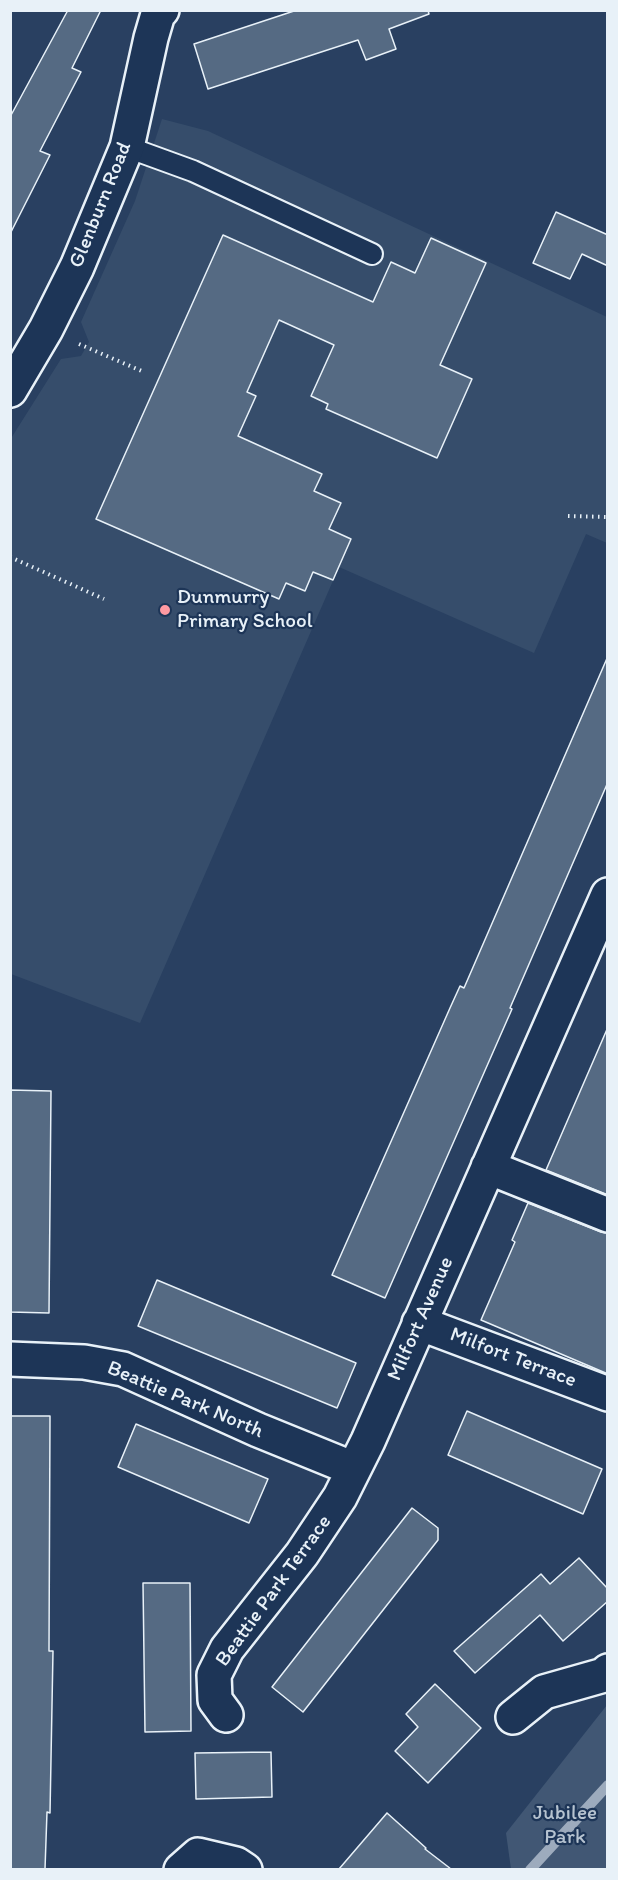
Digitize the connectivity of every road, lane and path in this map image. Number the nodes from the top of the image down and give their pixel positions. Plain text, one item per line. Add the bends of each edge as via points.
1 (162, 10) edge
2 (127, 147) junction
3 (372, 254) dead end
4 (46, 329) junction
5 (144, 372) dead end
6 (10, 390) edge
7 (568, 516) dead end
8 (608, 517) edge
9 (10, 557) edge
10 (104, 599) dead end
11 (608, 895) edge
12 (488, 1167) junction
13 (608, 1215) edge
14 (419, 1323) junction
15 (10, 1359) edge
16 (608, 1394) edge
17 (354, 1469) junction
18 (608, 1671) edge
19 (226, 1715) dead end
20 (513, 1717) dead end
21 (181, 1869) edge
22 (245, 1869) edge

1 - 2 street, Glenburn Road via 151,38
2 - 3 lane via 193,171
2 - 4 street, Glenburn Road via 77,267
4 - 5 path
4 - 6 street, Glenburn Road
7 - 8 path
9 - 10 path
11 - 12 street, Milfort Avenue
12 - 13 street
12 - 14 street, Milfort Avenue
14 - 16 street, Milfort Terrace
14 - 17 street, Milfort Avenue
15 - 17 street, Beattie Park North via 84,1362 123,1369
17 - 19 street, Beattie Park Terrace via 302,1554 227,1649 214,1675 215,1700
18 - 20 street via 544,1692
21 - 22 street via 198,1855

